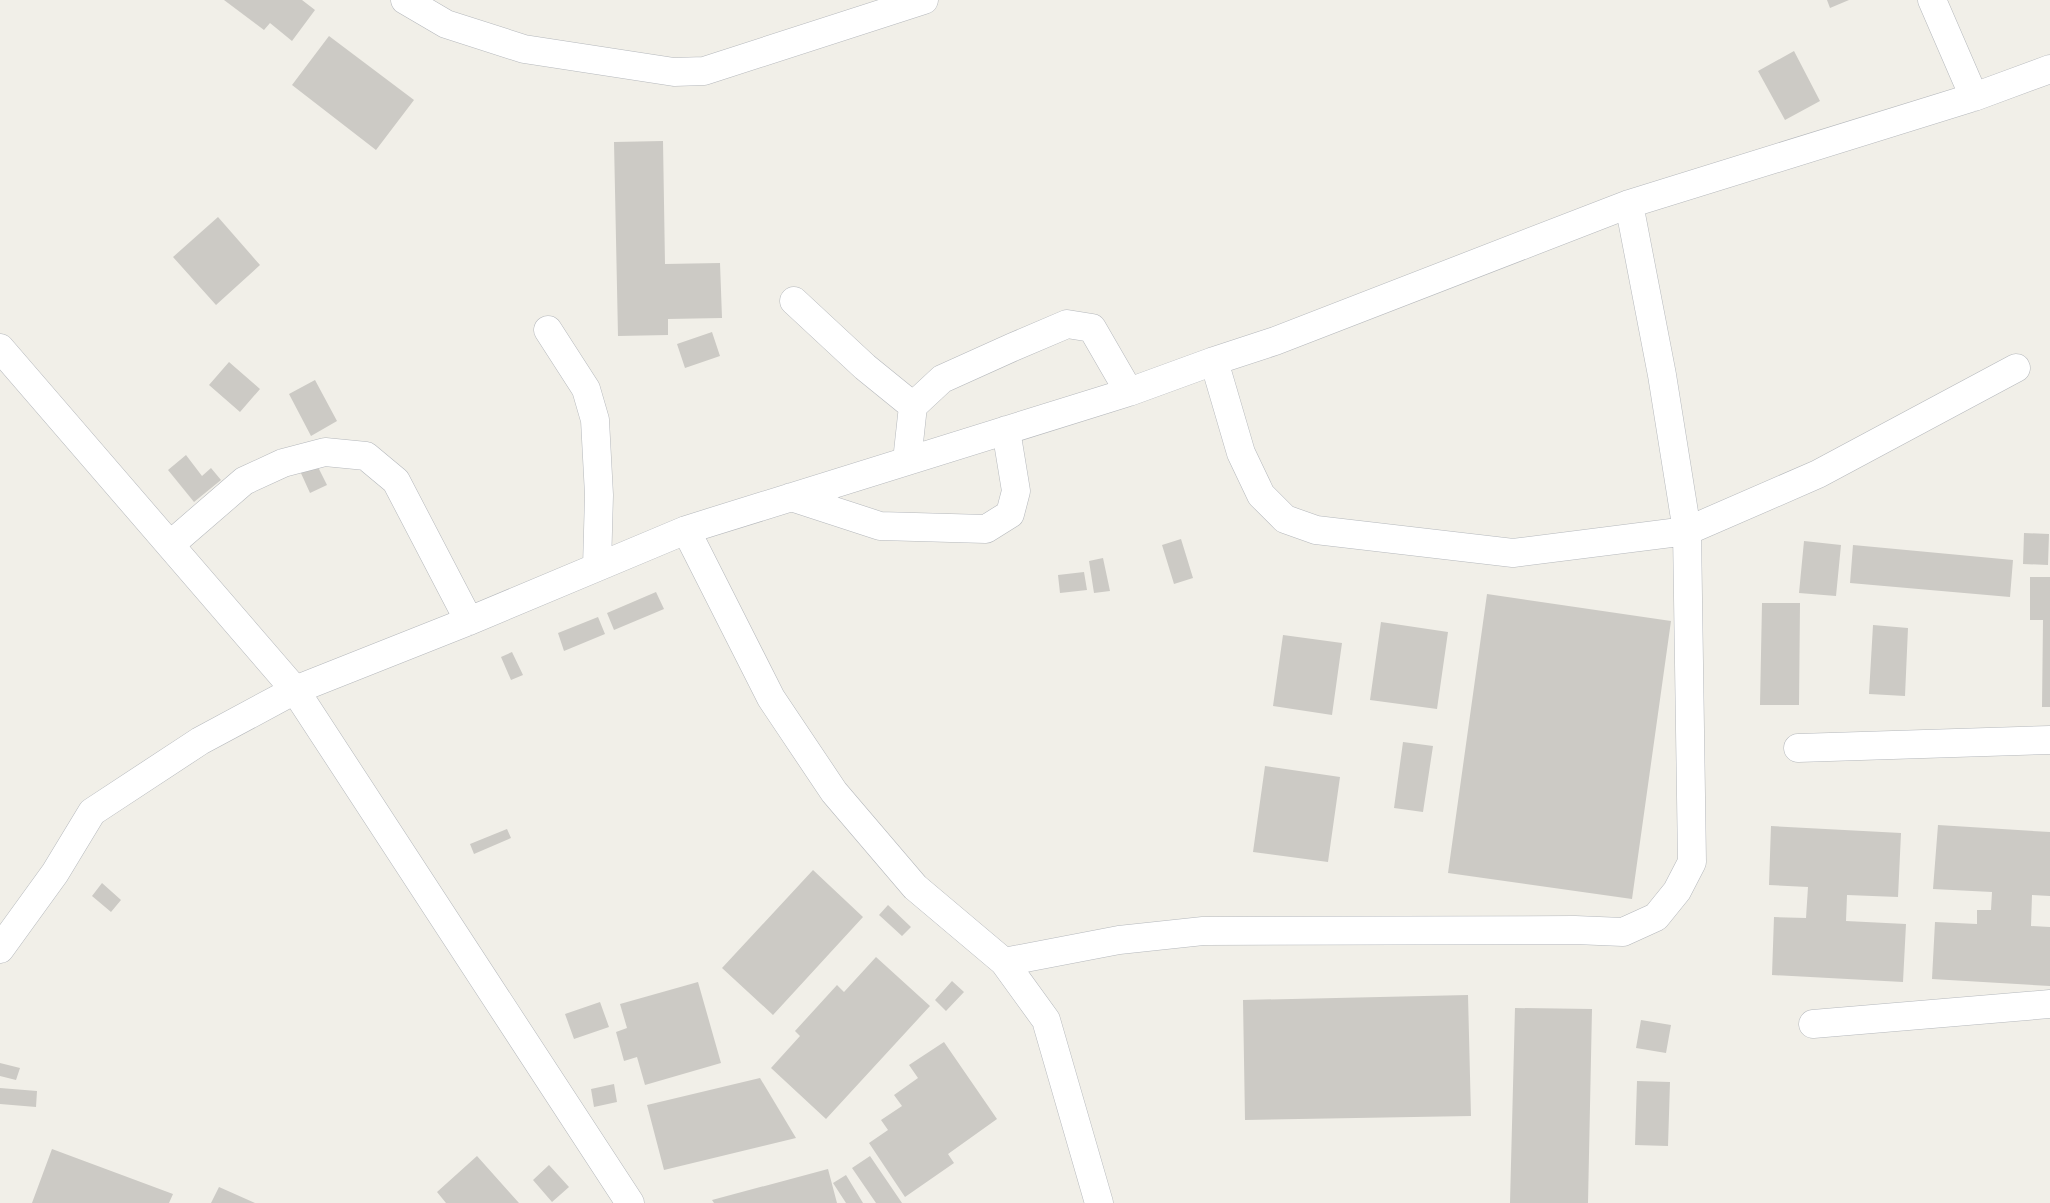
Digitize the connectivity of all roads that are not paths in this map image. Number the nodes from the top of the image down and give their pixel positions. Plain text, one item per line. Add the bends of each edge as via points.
1 (405, 0) edge
2 (924, 0) edge
3 (1932, 0) edge
4 (2050, 69) edge
5 (1974, 97) junction
6 (1629, 204) junction
7 (794, 301) dead end
8 (548, 330) dead end
9 (0, 348) edge
10 (1214, 361) junction
11 (2016, 368) dead end
12 (1129, 392) junction
13 (913, 406) junction
14 (1006, 430) junction
15 (908, 461) junction
16 (791, 497) junction
17 (686, 530) junction
18 (1687, 531) junction
19 (170, 545) junction
20 (597, 567) junction
21 (469, 621) junction
22 (295, 690) junction
23 (2050, 740) edge
24 (1798, 748) dead end
25 (0, 949) edge
26 (1004, 962) junction
27 (2050, 1004) edge
28 (1813, 1024) dead end
29 (630, 1203) edge
30 (1099, 1203) edge

1 - 2 street via 446,24 524,48 674,72 704,71
3 - 5 street
4 - 5 street
5 - 6 street
6 - 10 street via 1275,341
6 - 18 street via 1662,375
7 - 13 street via 865,367
8 - 20 street via 586,389 595,420 599,496
9 - 19 street
10 - 12 street
10 - 18 street via 1241,453 1261,495 1285,519 1316,530 1513,553
11 - 18 street via 1818,474
12 - 13 street via 1092,328 1068,324 942,379
12 - 14 street
13 - 15 street
14 - 15 street
14 - 16 street via 1016,491 1010,514 986,529 880,526
15 - 16 street
16 - 17 street
17 - 20 street
17 - 26 street via 771,698 834,792 915,887
18 - 26 street via 1692,862 1677,891 1656,917 1623,932 1203,932 1119,940
19 - 21 street via 244,481 283,463 325,452 366,456 396,481
19 - 22 street
20 - 21 street
21 - 22 street
22 - 25 street via 200,741 92,812 55,873
22 - 29 street
23 - 24 street
26 - 30 street via 1046,1020
27 - 28 street

